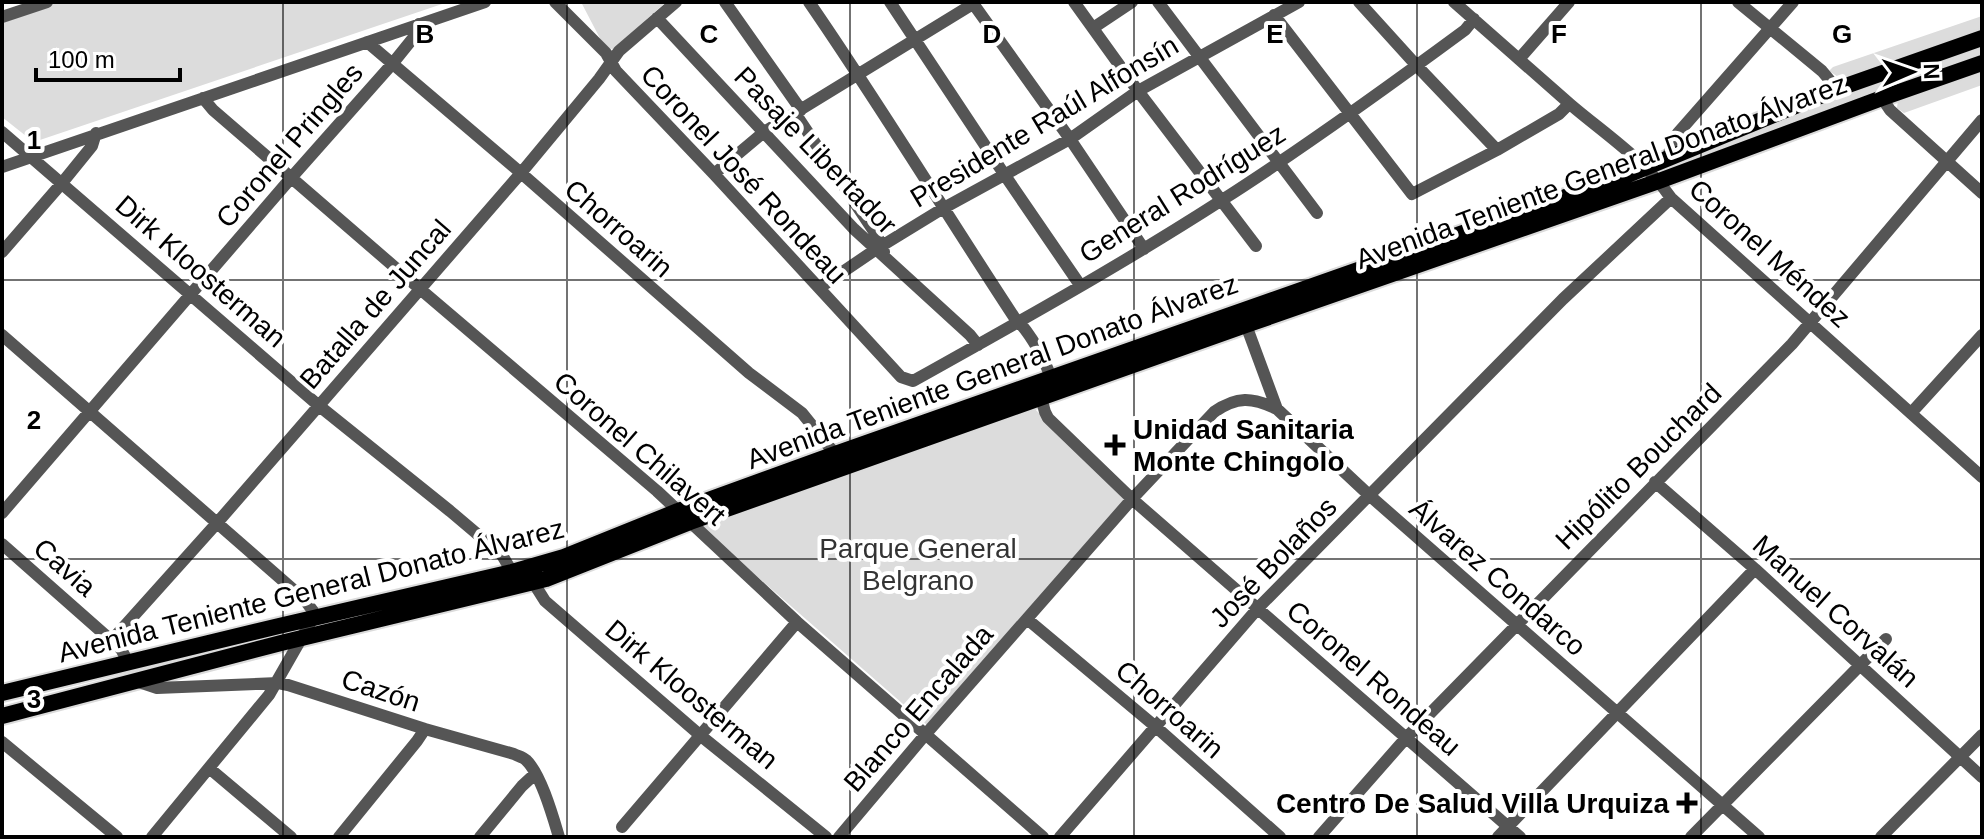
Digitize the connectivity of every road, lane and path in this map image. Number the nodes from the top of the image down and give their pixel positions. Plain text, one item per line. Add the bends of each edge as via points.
1 (47, 2) edge
2 (485, 2) edge
3 (555, 2) edge
4 (676, 2) edge
5 (725, 2) edge
6 (809, 2) edge
7 (890, 2) edge
8 (1074, 2) edge
9 (1132, 2) edge
10 (1158, 2) edge
11 (1299, 2) edge
12 (1359, 2) edge
13 (1454, 2) edge
14 (1569, 2) edge
15 (1738, 2) edge
16 (1793, 2) edge
17 (973, 3) edge
18 (1274, 15) junction
19 (2, 17) edge
20 (657, 18) junction
21 (1474, 19) junction
22 (419, 24) junction
23 (1093, 28) junction
24 (1769, 29) junction
25 (1982, 38) edge
26 (915, 40) junction
27 (367, 42) junction
28 (1197, 57) junction
29 (1520, 58) junction
30 (611, 62) junction
31 (393, 63) junction
32 (1982, 63) edge
33 (1417, 66) junction
34 (859, 75) junction
35 (1837, 89) junction
36 (1138, 91) junction
37 (203, 98) junction
38 (1882, 98) junction
39 (1569, 104) junction
40 (798, 111) junction
41 (1350, 115) junction
42 (1982, 120) edge
43 (2, 132) edge
44 (764, 132) junction
45 (96, 133) junction
46 (1070, 139) junction
47 (1497, 150) junction
48 (32, 156) junction
49 (1668, 160) junction
50 (1947, 162) junction
51 (1279, 163) junction
52 (2, 167) edge
53 (1646, 168) junction
54 (521, 173) junction
55 (714, 174) junction
56 (1004, 174) junction
57 (291, 178) junction
58 (1659, 181) junction
59 (62, 183) junction
60 (1982, 193) edge
61 (1671, 198) junction
62 (1222, 200) junction
63 (942, 209) junction
64 (1317, 213) dead end
65 (1256, 246) dead end
66 (878, 248) junction
67 (1144, 249) junction
68 (2, 252) edge
69 (1080, 285) junction
70 (819, 288) junction
71 (420, 289) junction
72 (191, 295) junction
73 (1019, 322) junction
74 (1810, 323) junction
75 (1246, 325) junction
76 (2, 335) edge
77 (1982, 335) edge
78 (978, 345) junction
79 (901, 377) joint
80 (1046, 387) junction
81 (318, 405) junction
82 (1277, 409) junction
83 (90, 411) junction
84 (1912, 412) junction
85 (835, 454) junction
86 (1982, 477) edge
87 (1655, 482) junction
88 (1369, 495) junction
89 (1132, 499) junction
90 (2, 513) edge
91 (684, 517) junction
92 (217, 523) junction
93 (2, 544) edge
94 (1755, 569) junction
95 (512, 572) junction
96 (533, 582) junction
97 (1259, 607) junction
98 (313, 618) junction
99 (1027, 619) junction
100 (797, 622) junction
101 (1516, 624) junction
102 (301, 639) junction
103 (1886, 639) dead end
104 (112, 640) junction
105 (128, 662) junction
106 (1860, 665) junction
107 (136, 681) junction
108 (278, 683) junction
109 (2, 693) edge
110 (1617, 714) junction
111 (2, 716) edge
112 (1156, 727) junction
113 (425, 729) junction
114 (925, 735) junction
115 (1982, 735) edge
116 (701, 736) junction
117 (1406, 738) junction
118 (3, 746) edge
119 (1959, 757) junction
120 (209, 768) junction
121 (535, 774) junction
122 (1982, 777) edge
123 (1722, 805) junction
124 (1508, 826) junction
125 (622, 827) dead end
126 (117, 837) edge
127 (152, 837) edge
128 (291, 837) edge
129 (339, 837) edge
130 (480, 837) edge
131 (559, 837) edge
132 (824, 837) edge
133 (839, 837) edge
134 (1043, 837) edge
135 (1060, 837) edge
136 (1280, 837) edge
137 (1319, 837) edge
138 (1498, 837) edge
139 (1520, 837) edge
140 (1691, 837) edge
141 (1759, 837) edge
142 (1881, 837) edge

1 - 19 street
2 - 22 street
3 - 30 street, Coronel José Rondeau
4 - 20 street, Batalla de Juncal
5 - 40 street
6 - 34 street, Coronel Rondeau
7 - 26 street
8 - 23 street
9 - 23 street
10 - 28 street
11 - 18 street, Presidente Raúl Alfonsín
12 - 33 street
13 - 21 street, Coronel Méndez
14 - 29 street
15 - 24 street
16 - 24 street
17 - 26 street
17 - 46 street
18 - 28 street, Presidente Raúl Alfonsín
18 - 41 street
20 - 30 street, Batalla de Juncal
20 - 44 street, Pasaje Libertador
21 - 29 street, Coronel Méndez
21 - 33 street, General Rodríguez
22 - 27 street
22 - 31 street, Coronel Pringles
23 - 36 street
24 - 35 street
24 - 49 street via 1678,133
25 - 35 main road, Avenida Teniente General Donato Álvarez
26 - 34 street
26 - 56 street
27 - 31 street, Chorroarin
27 - 37 street
28 - 36 street, Presidente Raúl Alfonsín
28 - 51 street
29 - 39 street, Coronel Méndez
30 - 54 street, Batalla de Juncal
30 - 55 street, Coronel José Rondeau
31 - 54 street, Chorroarin
31 - 57 street, Coronel Pringles
32 - 38 main road, Avenida Teniente General Donato Álvarez
33 - 41 street, General Rodríguez
33 - 47 street
34 - 40 street
34 - 63 street, Coronel Rondeau
35 - 49 main road, Avenida Teniente General Donato Álvarez
36 - 46 street, Presidente Raúl Alfonsín
36 - 62 street
37 - 45 street
37 - 57 street, Coronel Chilavert
38 - 50 street
38 - 58 main road, Avenida Teniente General Donato Álvarez
39 - 47 street
39 - 53 street, Coronel Méndez
40 - 44 street
40 - 66 street
41 - 47 street via 1409,193
41 - 51 street, General Rodríguez
42 - 50 street, Hipólito Bouchard
43 - 48 street, Dirk Kloosterman
44 - 55 street
44 - 66 street, Pasaje Libertador
45 - 48 street
45 - 59 street via 92,146
46 - 56 street, Presidente Raúl Alfonsín
46 - 67 street
48 - 52 street
48 - 59 street, Dirk Kloosterman
49 - 53 main road, Avenida Teniente General Donato Álvarez
50 - 60 street
50 - 74 street, Hipólito Bouchard
51 - 62 street, General Rodríguez
51 - 64 street
53 - 58 street, Coronel Méndez
53 - 80 main road, Avenida Teniente General Donato Álvarez
54 - 71 street, Batalla de Juncal
54 - 85 street, Chorroarin via 749,373 802,413
55 - 70 street, Coronel José Rondeau
56 - 63 street, Presidente Raúl Alfonsín
56 - 69 street
57 - 71 street, Coronel Chilavert
57 - 72 street, Coronel Pringles
58 - 61 street, Coronel Méndez
58 - 75 main road, Avenida Teniente General Donato Álvarez
59 - 68 street
59 - 72 street, Dirk Kloosterman
61 - 74 street, Coronel Méndez
61 - 88 street, José Bolaños
62 - 65 street
62 - 67 street, General Rodríguez
63 - 66 street, Presidente Raúl Alfonsín
63 - 73 street, Coronel Rondeau
66 - 70 street, Presidente Raúl Alfonsín
66 - 78 street, Pasaje Libertador
67 - 69 street, General Rodríguez
69 - 73 street, General Rodríguez
70 - 79 street, Coronel José Rondeau
71 - 81 street, Batalla de Juncal
71 - 91 street, Coronel Chilavert
72 - 81 street, Dirk Kloosterman
72 - 83 street, Coronel Pringles
73 - 78 street, General Rodríguez
73 - 80 street, Coronel Rondeau via 1046,364
74 - 84 street, Coronel Méndez
74 - 87 street, Hipólito Bouchard
75 - 80 main road, Avenida Teniente General Donato Álvarez
75 - 82 street, Álvarez Condarco
76 - 83 street
77 - 84 street
78 - 79 street, General Rodríguez via 913,381
80 - 85 main road, Avenida Teniente General Donato Álvarez
80 - 89 street, Coronel Rondeau via 1048,418
80 - 91 main road, Avenida Teniente General Donato Álvarez
81 - 92 street, Batalla de Juncal
81 - 95 street, Dirk Kloosterman via 492,546
82 - 88 street, Álvarez Condarco
82 - 89 street, Blanco Encalada via 1252,400 1226,404
83 - 90 street, Coronel Pringles
83 - 92 street
84 - 86 street, Coronel Méndez
85 - 91 main road, Avenida Teniente General Donato Álvarez
87 - 94 street, Manuel Corvalán
87 - 101 street, Hipólito Bouchard
88 - 97 street, José Bolaños
88 - 101 street, Álvarez Condarco
89 - 97 street, Coronel Rondeau
89 - 99 street, Blanco Encalada
91 - 95 main road, Avenida Teniente General Donato Álvarez
91 - 96 main road, Avenida Teniente General Donato Álvarez
91 - 100 street, Coronel Chilavert
92 - 98 street via 304,599
92 - 104 street, Batalla de Juncal
93 - 104 street, Cavia
94 - 106 street, Manuel Corvalán
94 - 110 street
95 - 98 main road, Avenida Teniente General Donato Álvarez
96 - 102 main road, Avenida Teniente General Donato Álvarez
96 - 116 street, Dirk Kloosterman via 545,601
97 - 112 street, José Bolaños
97 - 117 street, Coronel Rondeau
98 - 102 street
98 - 105 main road, Avenida Teniente General Donato Álvarez
99 - 112 street, Chorroarin
99 - 114 street, Blanco Encalada
100 - 114 street, Coronel Chilavert
100 - 116 street
101 - 110 street, Álvarez Condarco
101 - 117 street, Hipólito Bouchard
102 - 107 main road, Avenida Teniente General Donato Álvarez
102 - 108 street
103 - 106 street
104 - 105 street, Cavia
105 - 109 main road, Avenida Teniente General Donato Álvarez
106 - 119 street, Manuel Corvalán
106 - 123 street
107 - 108 street, Cazón via 157,688
107 - 111 main road, Avenida Teniente General Donato Álvarez
108 - 113 street, Cazón
108 - 120 street
110 - 123 street, Álvarez Condarco
110 - 124 street
112 - 135 street, José Bolaños
112 - 136 street, Chorroarin
113 - 121 street, Cazón via 514,754
113 - 129 street
114 - 133 street, Blanco Encalada
114 - 134 street, Coronel Chilavert
115 - 119 street
116 - 125 street
116 - 132 street, Dirk Kloosterman
117 - 124 street, Coronel Rondeau
117 - 137 street, Hipólito Bouchard
118 - 126 street
119 - 122 street, Manuel Corvalán
119 - 142 street
120 - 127 street
120 - 128 street
121 - 130 street
121 - 131 street
123 - 140 street
123 - 141 street, Álvarez Condarco
124 - 138 street
124 - 139 street, Coronel Rondeau

